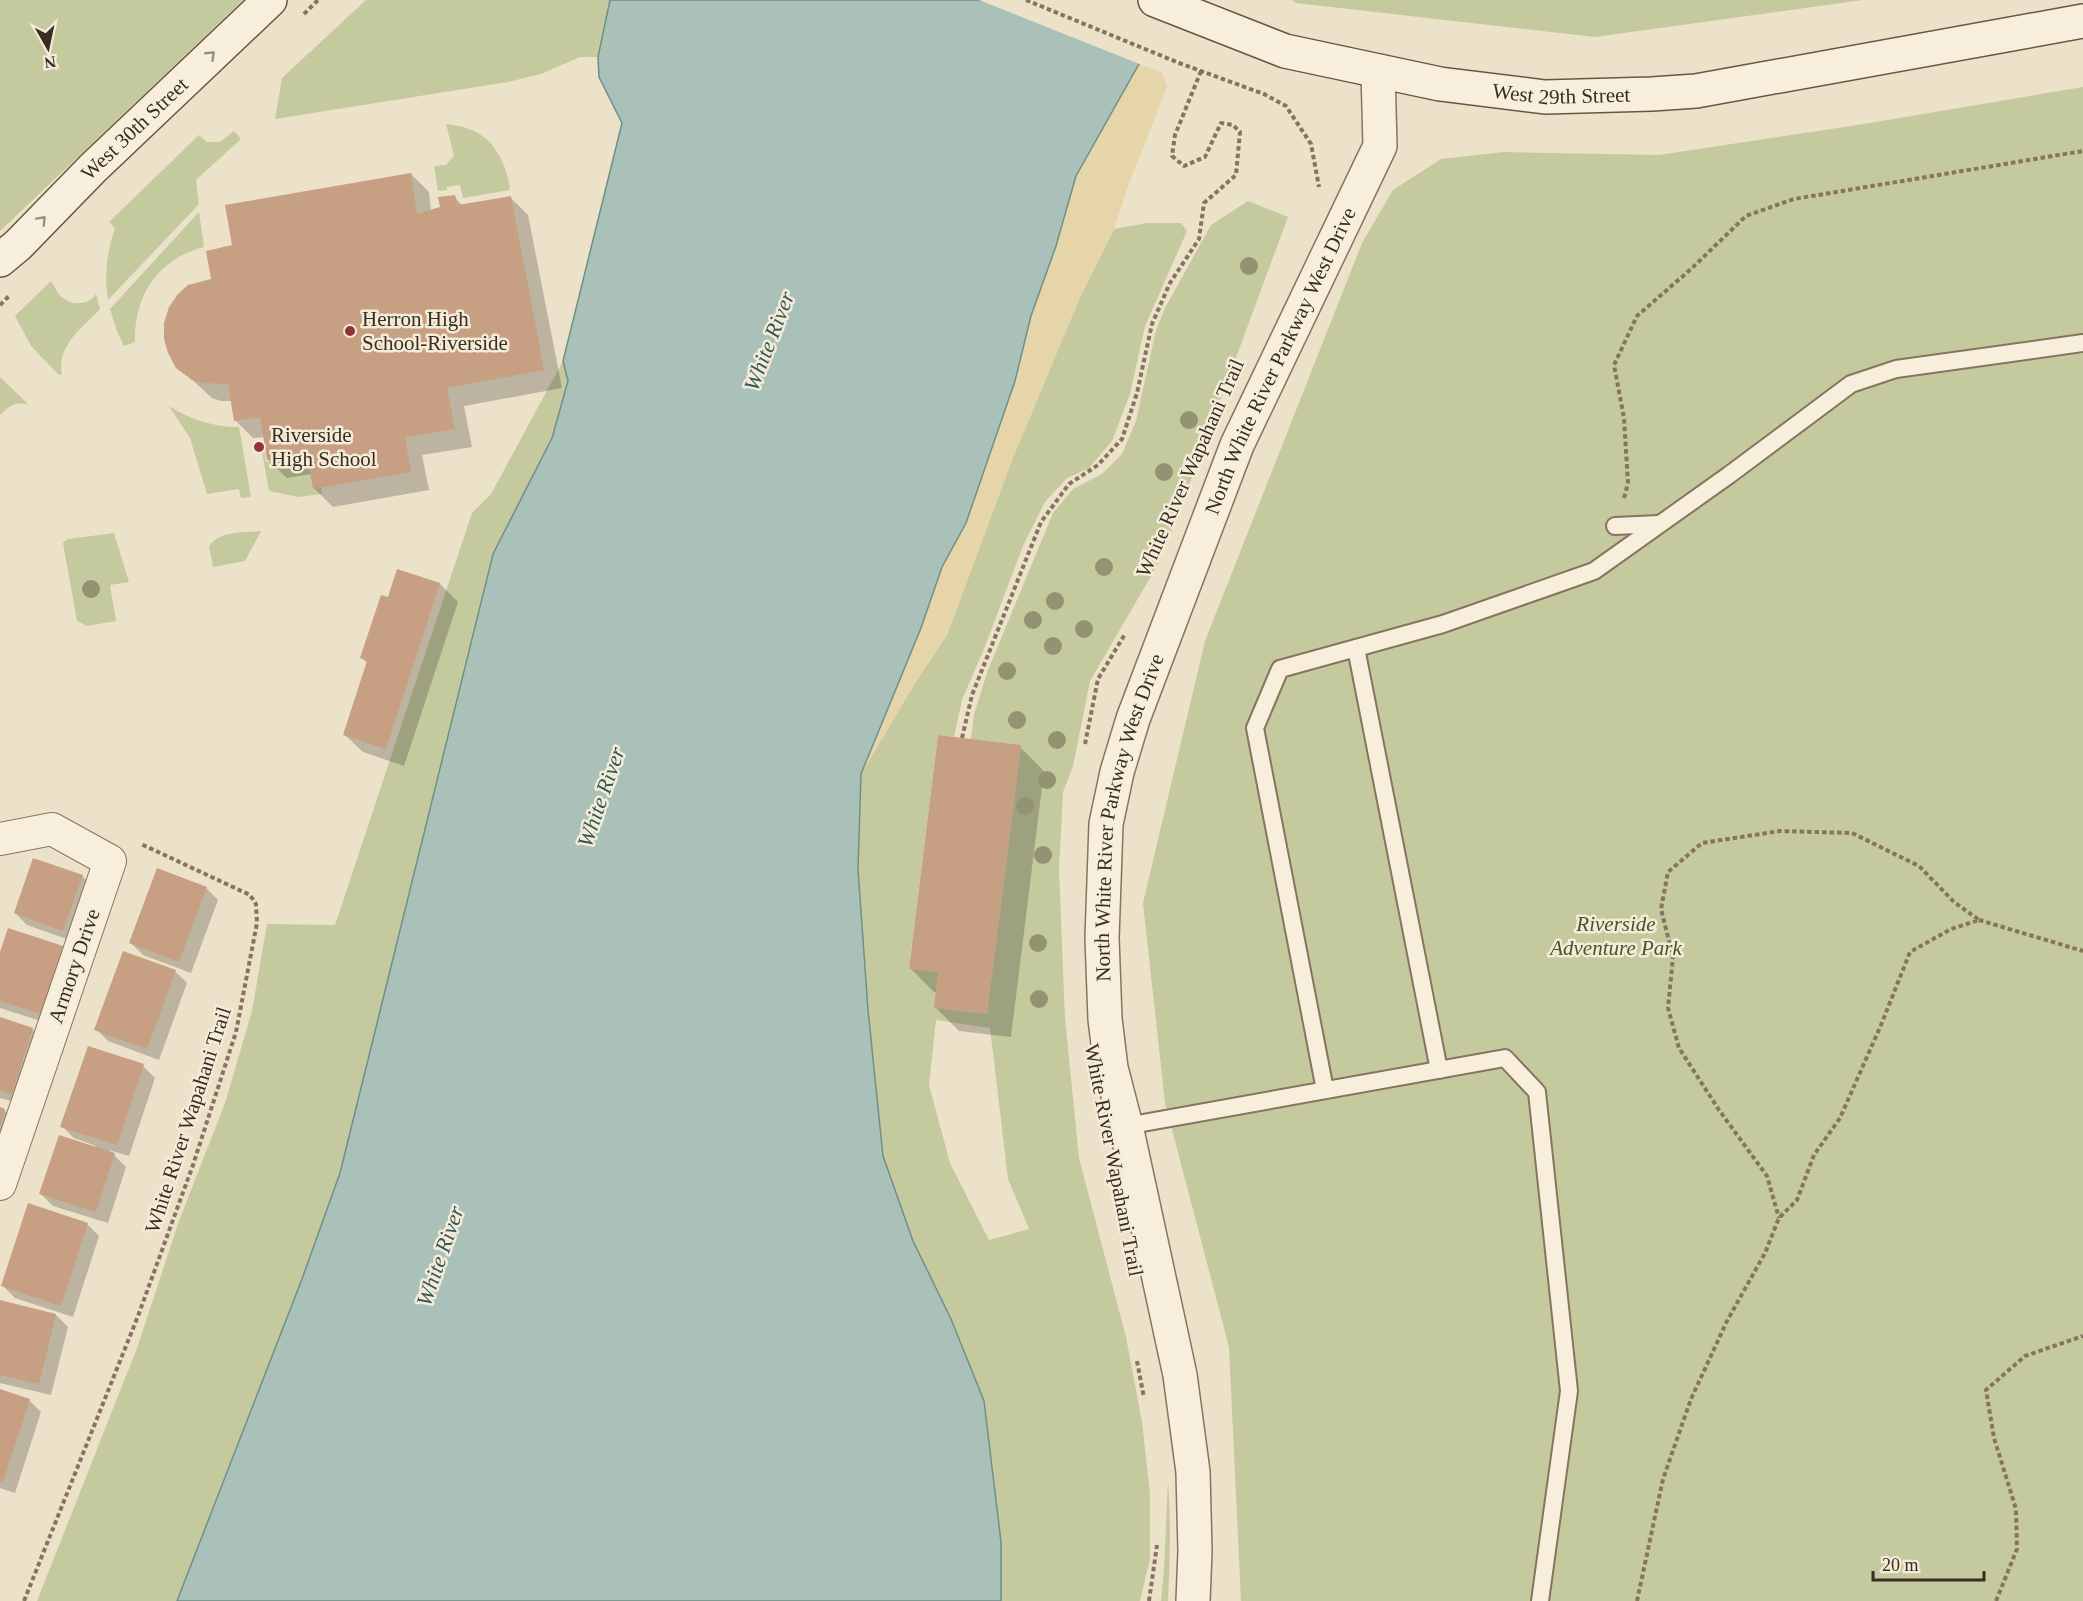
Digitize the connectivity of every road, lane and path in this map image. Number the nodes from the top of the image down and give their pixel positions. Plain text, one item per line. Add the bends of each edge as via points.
1 (270, 0) edge
2 (1026, 0) edge
3 (1155, 0) edge
4 (2083, 21) edge
5 (1201, 71) junction
6 (1378, 71) junction
7 (2083, 151) edge
8 (1321, 194) dead end
9 (0, 260) edge
10 (2083, 343) edge
11 (1660, 524) junction
12 (1615, 526) joint
13 (1129, 627) dead end
14 (1356, 648) junction
15 (962, 738) dead end
16 (1085, 748) dead end
17 (0, 839) edge
18 (140, 843) dead end
19 (1979, 920) junction
20 (2083, 951) edge
21 (1439, 1070) junction
22 (1325, 1090) junction
23 (1126, 1126) junction
24 (0, 1184) edge
25 (1779, 1218) junction
26 (2083, 1336) edge
27 (1137, 1360) dead end
28 (1146, 1405) dead end
29 (1157, 1540) dead end
30 (24, 1601) edge
31 (1149, 1601) edge
32 (1193, 1601) edge
33 (1540, 1601) edge
34 (1637, 1601) edge
35 (1996, 1601) edge

9 -> 1 street, West 30th Street
2 - 5 path
3 - 6 street, West 29th Street via 1285,51
4 - 6 street, West 29th Street via 1696,91 1545,97 1440,84
5 - 8 path via 1286,106 1311,144
5 - 15 path via 1174,135 1172,156 1184,166 1205,157 1221,123 1233,125 1240,132 1236,175 1204,203 1199,239 1170,283 1152,324 1122,439 1098,465 1069,484 1041,522 972,695
6 - 23 street, North White River Parkway West Drive via 1380,146 1237,445 1133,719 1117,772 1104,844 1103,985 1111,1068
7 - 12 path via 1794,199 1746,216 1637,316 1614,365 1629,483
10 - 11 lane via 1896,369 1851,384
11 - 12 lane
11 - 14 lane via 1594,571 1443,624
13 - 16 path via 1098,679
14 - 21 lane
14 - 22 lane via 1280,669 1254,728
17 - 24 street, Armory Drive via 52,830 110,861
18 - 30 path, White River Wapahani Trail via 250,895 256,904 257,923 236,1032 193,1165 138,1316
19 - 20 path
19 - 25 path via 1951,929 1910,952 1840,1118 1814,1155 1797,1200
19 - 25 path via 1954,902 1919,866 1852,833 1780,831 1702,843 1668,872 1661,909 1673,957 1668,1008 1680,1048 1767,1176
21 - 22 lane
21 - 33 lane via 1505,1058 1537,1092 1569,1391
22 - 23 lane
23 - 32 street, North White River Parkway West Drive via 1180,1375 1194,1472
25 - 34 path via 1691,1399 1663,1479
26 - 35 path via 2025,1356 1986,1390 1994,1438 2016,1509 2017,1549
27 - 28 path
29 - 31 path

